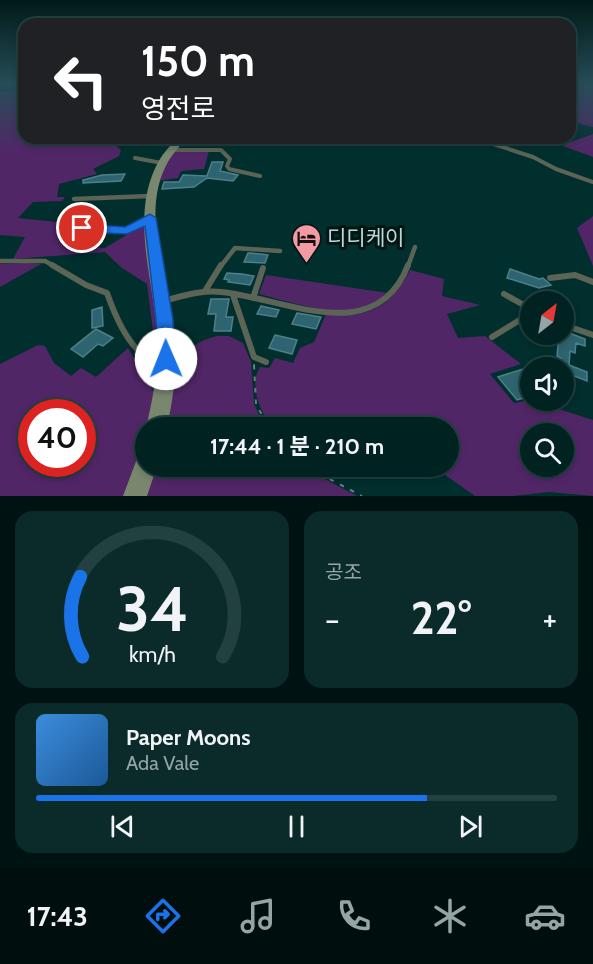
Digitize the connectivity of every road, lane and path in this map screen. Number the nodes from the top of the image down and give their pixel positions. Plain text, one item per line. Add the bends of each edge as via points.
1 (177, 144) edge
2 (493, 144) edge
3 (166, 156) junction
4 (135, 158) dead end
5 (260, 176) dead end
6 (593, 182) edge
7 (150, 196) junction
8 (74, 199) dead end
9 (150, 218) junction
10 (66, 240) dead end
11 (415, 247) dead end
12 (280, 251) dead end
13 (0, 261) edge
14 (263, 268) dead end
15 (550, 278) dead end
16 (593, 282) edge
17 (205, 291) junction
18 (504, 294) dead end
19 (233, 295) junction
20 (253, 298) junction
21 (162, 302) junction
22 (520, 304) edge
23 (520, 318) edge
24 (574, 328) edge
25 (593, 335) edge
26 (492, 337) dead end
27 (254, 357) junction
28 (166, 359) junction
29 (266, 362) dead end
30 (158, 417) edge
31 (263, 417) edge
32 (142, 477) edge
33 (326, 477) edge
34 (135, 496) edge
35 (362, 496) edge

1 - 3 street
2 - 6 lane
3 - 4 lane
3 - 5 lane via 221,150 230,159 229,169
3 - 7 street
7 - 8 lane
7 - 9 street
9 - 10 lane via 127,231 78,229
9 - 21 street
11 - 20 lane via 400,283 372,309 331,312
12 - 17 lane via 235,248
13 - 28 lane via 45,261 107,293 137,349
14 - 20 lane
15 - 16 lane via 576,275
17 - 19 lane
17 - 21 lane
18 - 22 lane
19 - 20 lane
19 - 27 lane
21 - 28 street
23 - 26 lane
24 - 25 lane
27 - 29 lane
27 - 31 path via 256,404
28 - 30 street
32 - 34 street
33 - 35 path

